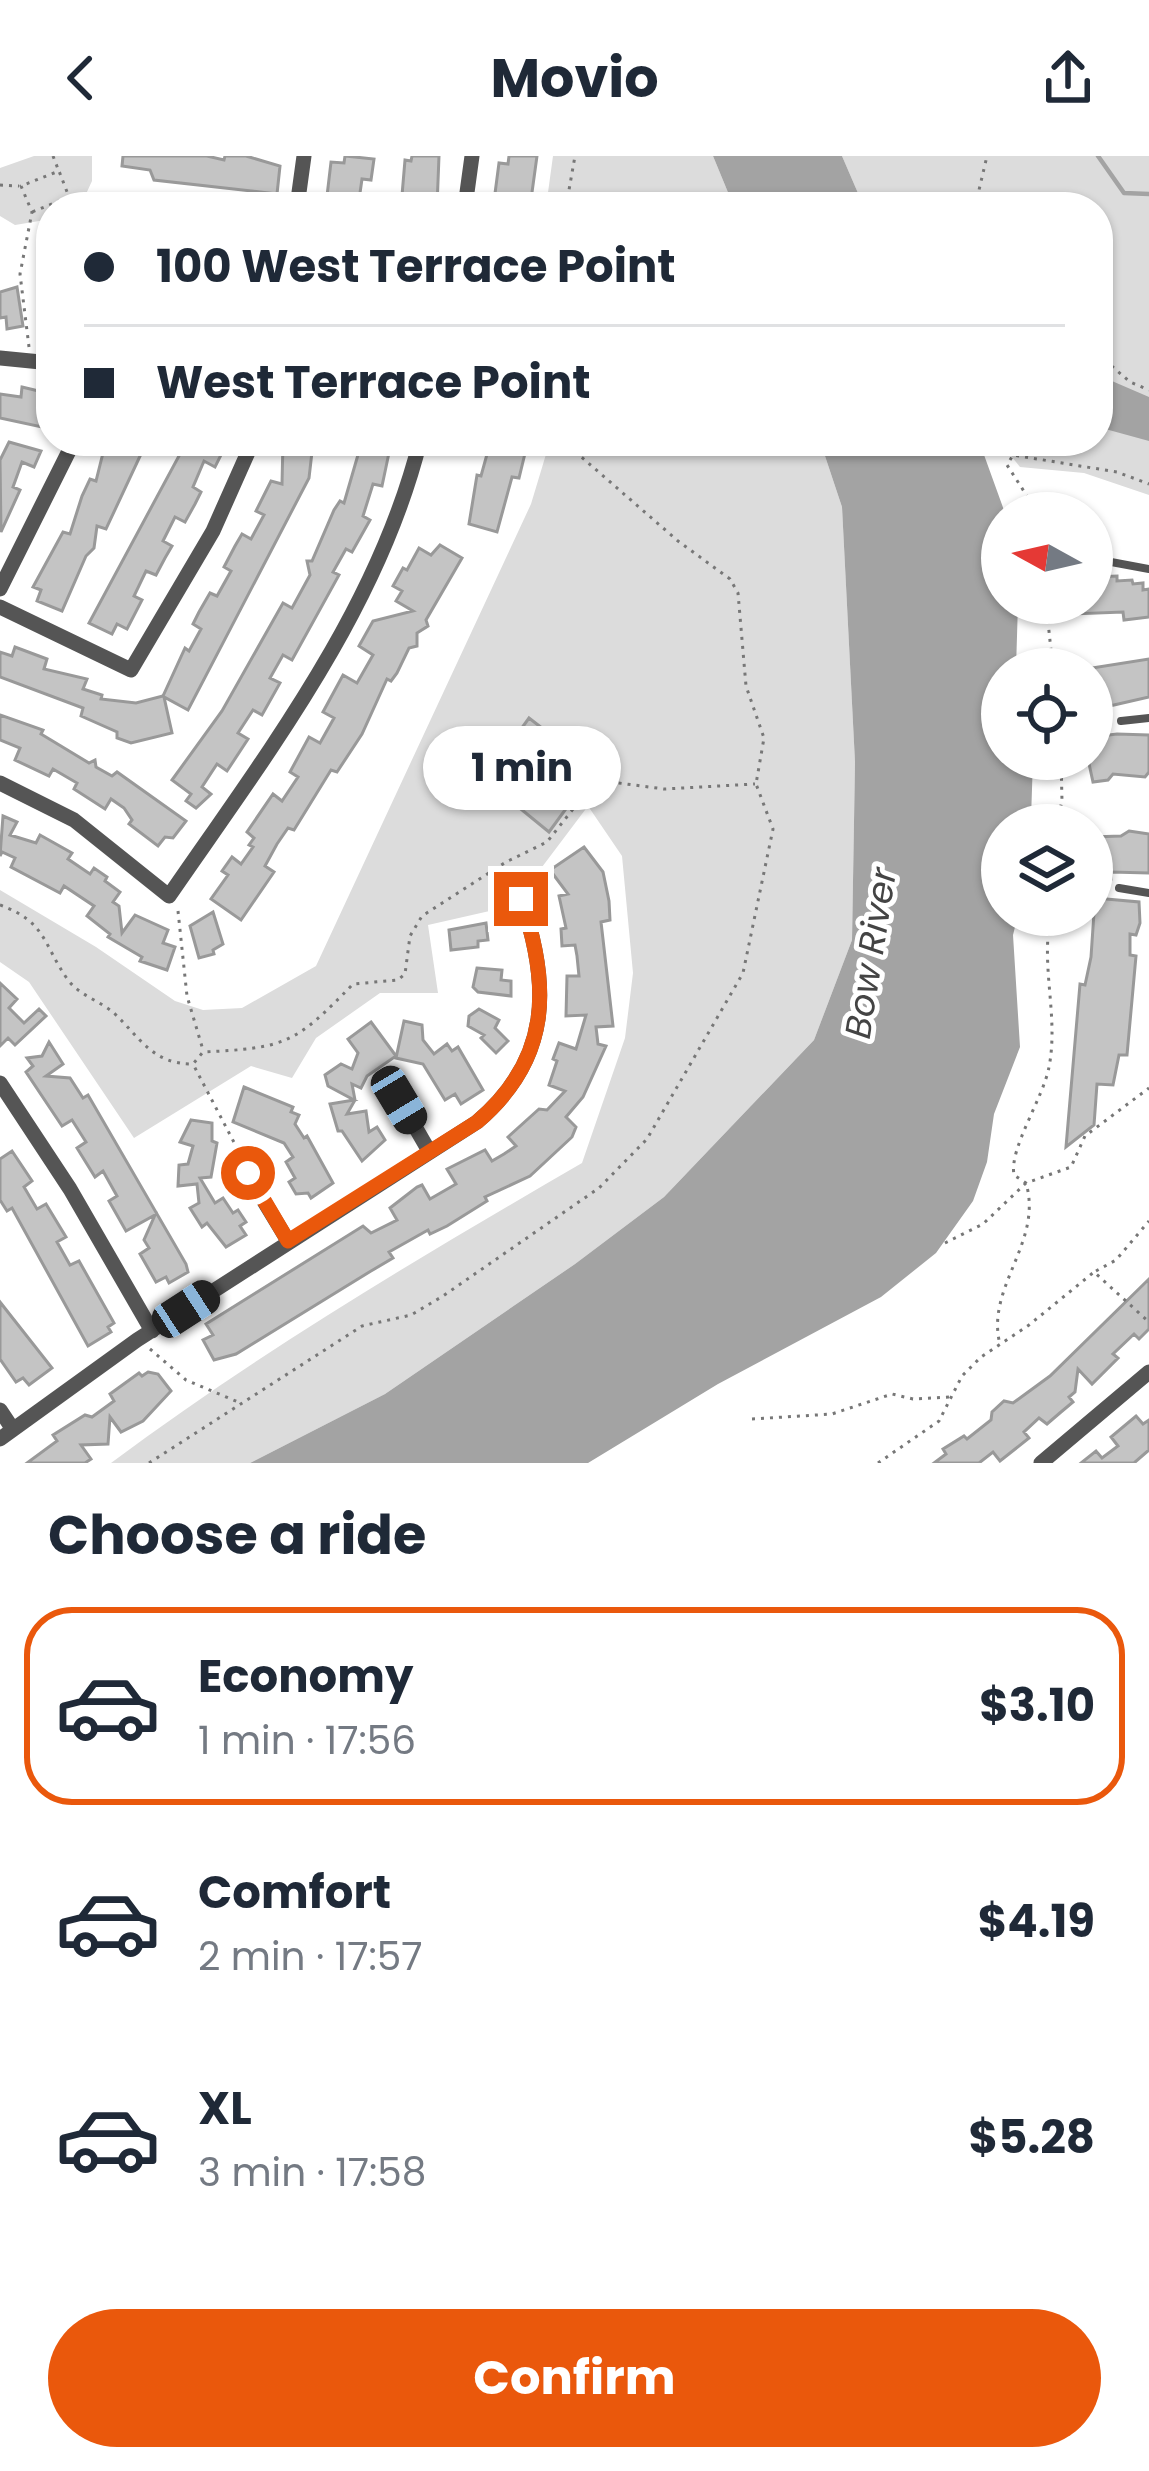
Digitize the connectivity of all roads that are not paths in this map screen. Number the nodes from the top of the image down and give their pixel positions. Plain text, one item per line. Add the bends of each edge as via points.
1 (304, 156) edge
2 (472, 156) edge
3 (299, 192) edge
4 (467, 192) edge
5 (0, 358) edge
6 (36, 362) edge
7 (66, 456) edge
8 (249, 456) edge
9 (415, 456) edge
10 (1113, 562) edge
11 (1149, 569) edge
12 (0, 589) edge
13 (0, 607) edge
14 (1149, 718) edge
15 (1121, 721) dead end
16 (0, 783) edge
17 (1119, 889) dead end
18 (1149, 892) edge
19 (521, 899) dead end
20 (0, 1083) edge
21 (399, 1100) dead end
22 (429, 1151) junction
23 (248, 1173) dead end
24 (288, 1241) junction
25 (150, 1339) junction
26 (1149, 1372) edge
27 (0, 1410) edge
28 (6, 1433) edge
29 (1041, 1463) edge

1 - 3 street
2 - 4 street
5 - 6 street
7 - 12 street
8 - 13 street via 131,670
9 - 16 street via 375,567 295,714 169,896 74,820
10 - 11 lane
14 - 15 lane
17 - 18 lane
19 - 22 street via 540,969 536,1037 525,1070 477,1122
20 - 25 street via 70,1189
21 - 22 street
22 - 24 street
23 - 24 street
24 - 25 street
25 - 28 street
26 - 29 street
27 - 28 street

